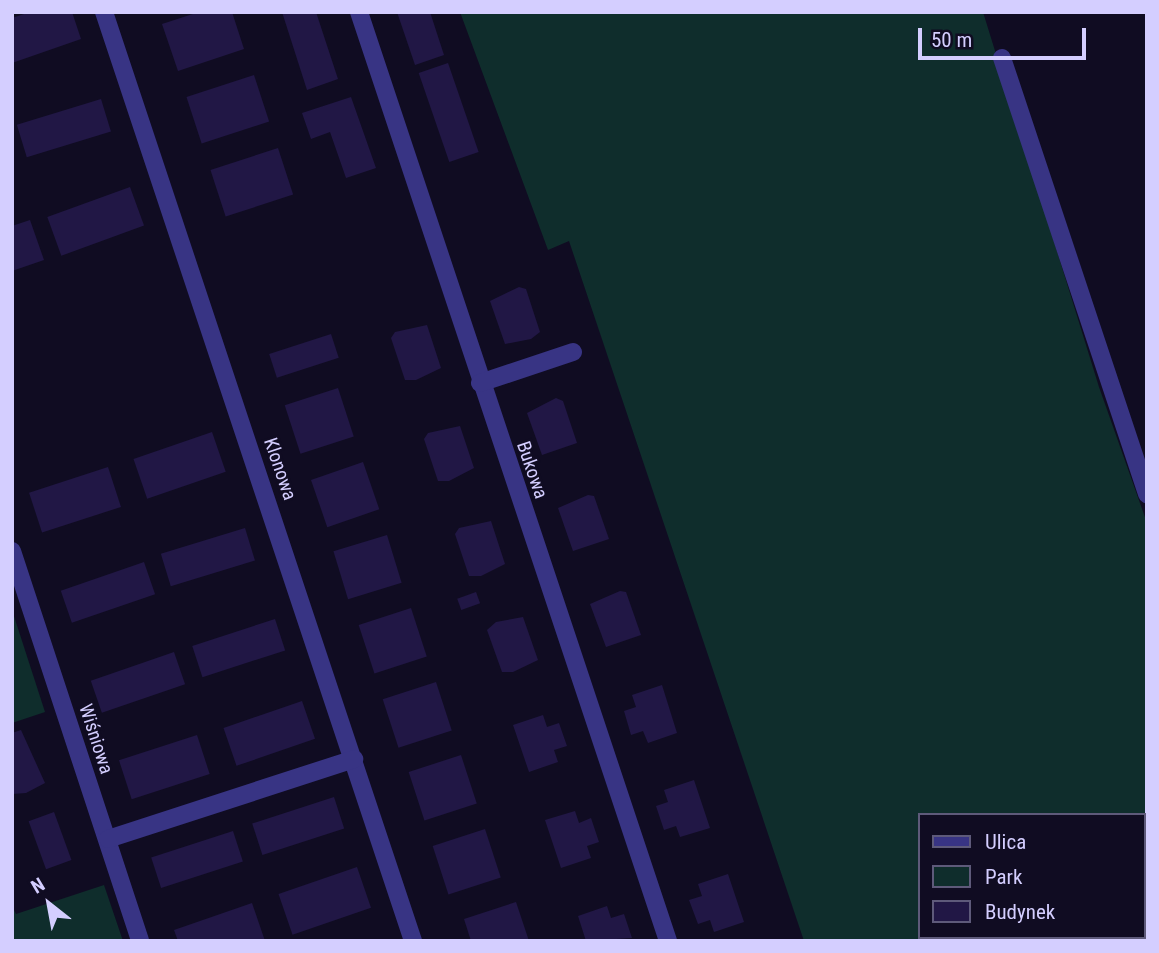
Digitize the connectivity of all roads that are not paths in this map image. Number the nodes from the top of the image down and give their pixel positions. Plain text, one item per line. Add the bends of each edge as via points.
1 (104, 12) edge
2 (359, 12) edge
3 (1002, 58) dead end
4 (573, 352) dead end
5 (480, 383) junction
6 (1147, 495) edge
7 (12, 551) edge
8 (354, 759) junction
9 (108, 839) junction
10 (140, 941) edge
11 (413, 941) edge
12 (668, 941) edge

1 - 8 street, Klonowa
2 - 5 street, Bukowa
3 - 6 street
4 - 5 street
5 - 12 street, Bukowa
7 - 9 street, Wiśniowa
8 - 9 street
8 - 11 street, Klonowa
9 - 10 street, Wiśniowa

